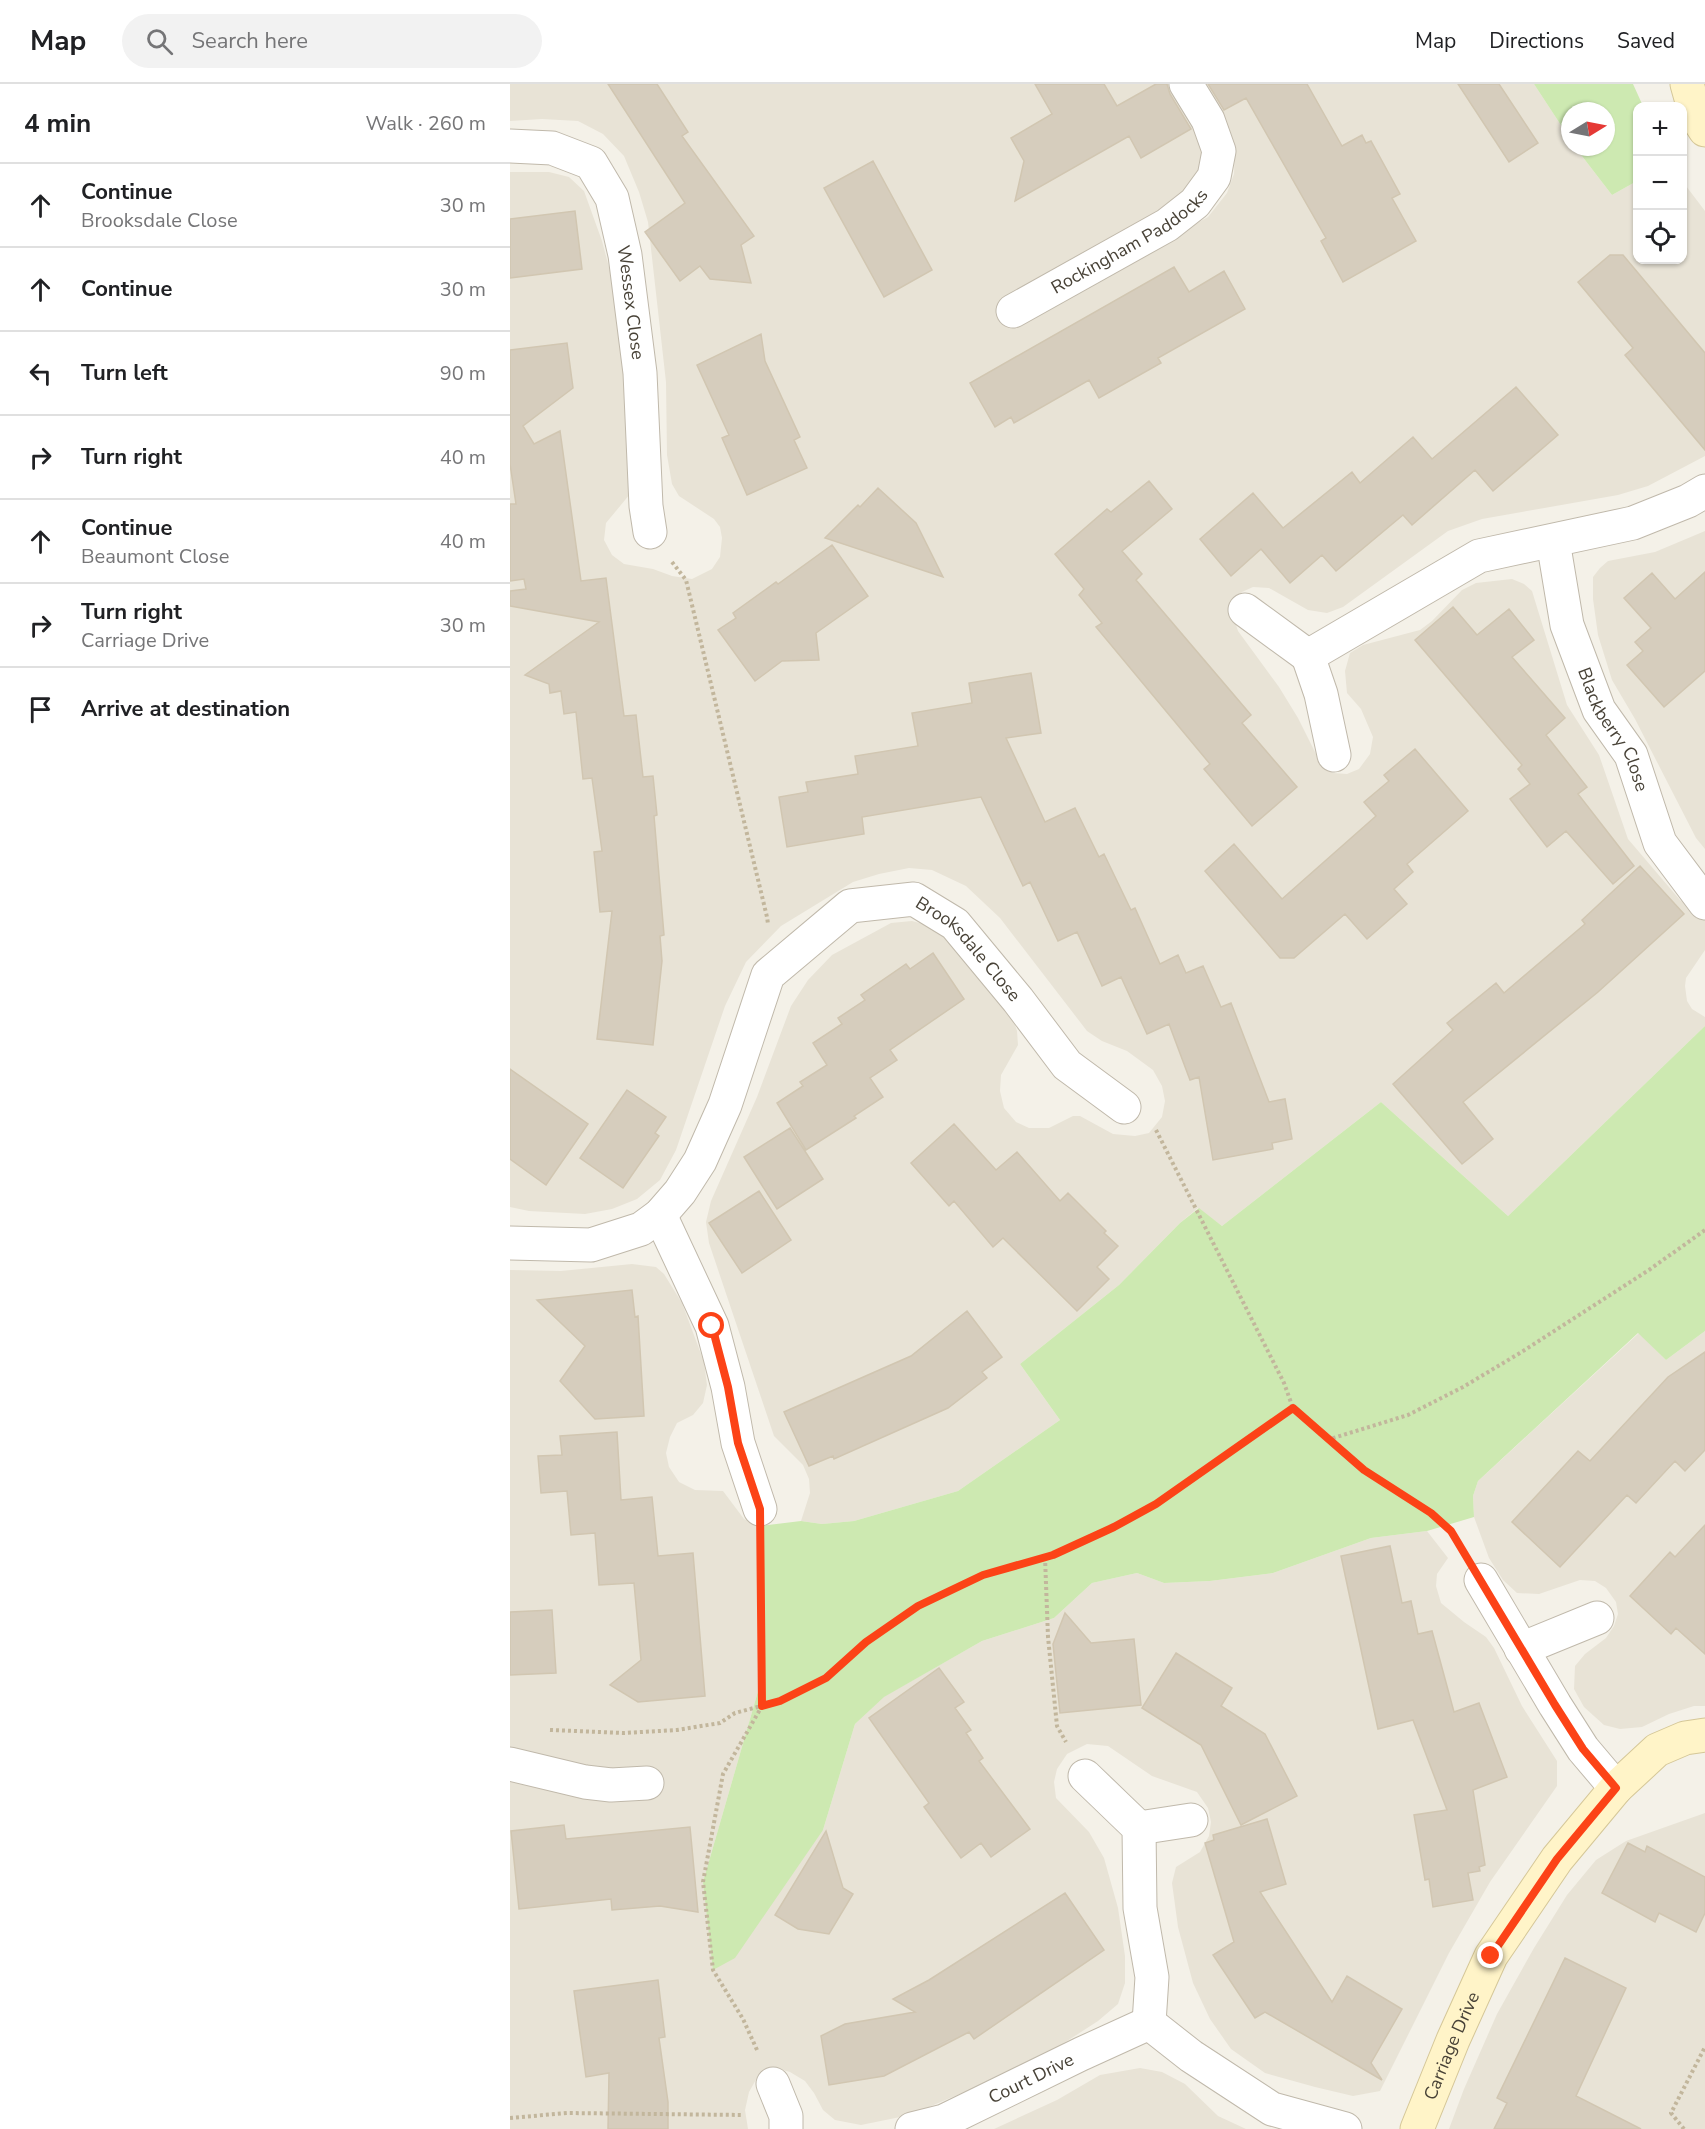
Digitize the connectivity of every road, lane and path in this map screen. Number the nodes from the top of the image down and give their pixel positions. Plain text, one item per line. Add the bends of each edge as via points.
1 (1186, 84) edge
2 (1688, 84) edge
3 (1705, 130) edge
4 (510, 146) edge
5 (1013, 311) dead end
6 (1705, 492) edge
7 (650, 532) joint
8 (1552, 541) junction
9 (1245, 610) dead end
10 (1308, 656) junction
11 (1334, 755) dead end
12 (1705, 903) edge
13 (768, 975) junction
14 (1124, 1107) joint
15 (660, 1215) junction
16 (1705, 1230) edge
17 (510, 1243) edge
18 (1293, 1408) junction
19 (1330, 1439) junction
20 (760, 1509) joint
21 (1046, 1557) junction
22 (1481, 1580) joint
23 (1598, 1617) dead end
24 (1521, 1649) junction
25 (762, 1706) junction
26 (542, 1730) dead end
27 (1705, 1735) edge
28 (510, 1764) edge
29 (1085, 1776) joint
30 (647, 1783) dead end
31 (1616, 1788) junction
32 (1191, 1820) dead end
33 (1139, 1828) junction
34 (1149, 2023) junction
35 (1705, 2047) edge
36 (772, 2084) joint
37 (510, 2118) edge
38 (786, 2122) edge
39 (912, 2129) edge
40 (1346, 2129) edge
41 (1417, 2129) edge
42 (1684, 2129) edge

1 - 5 street, Rockingham Paddocks via 1208,120 1219,151 1214,177 1195,203 1167,225
2 - 3 street via 1695,116
4 - 7 street, Wessex Close via 552,148 591,163 612,198 625,255 640,373
6 - 8 street via 1633,523
7 - 13 path via 686,580 768,917
8 - 10 street via 1479,556
8 - 12 street, Blackberry Close via 1567,625 1599,710 1631,755 1660,843
9 - 10 street
10 - 11 street
13 - 14 street, Brooksdale Close via 850,906 914,899 955,924 1067,1065
13 - 15 street via 725,1105 700,1161
14 - 18 path via 1153,1124
15 - 17 street via 641,1229 591,1245
15 - 20 street via 712,1326 738,1443
16 - 19 path via 1463,1388 1408,1414
18 - 19 path
18 - 21 path via 1156,1504
19 - 22 path via 1364,1470 1431,1513 1451,1531
20 - 25 path
21 - 25 path via 983,1575 918,1606 866,1642 826,1678
21 - 29 path via 1048,1637 1057,1726
22 - 24 street
23 - 24 street
24 - 31 street via 1583,1749
25 - 26 path via 735,1713 720,1723 677,1730
25 - 36 path via 723,1774 703,1882 713,1970 743,2019
27 - 31 street, Carriage Drive via 1685,1738 1657,1750
28 - 30 street via 585,1782
29 - 33 street
31 - 41 street, Carriage Drive via 1557,1859 1491,1956
32 - 33 street
33 - 34 street via 1140,1908 1152,1977
34 - 39 street, Court Drive via 944,2121
34 - 40 street via 1272,2109
35 - 42 path via 1671,2113
36 - 38 street
37 - 38 path via 567,2113

